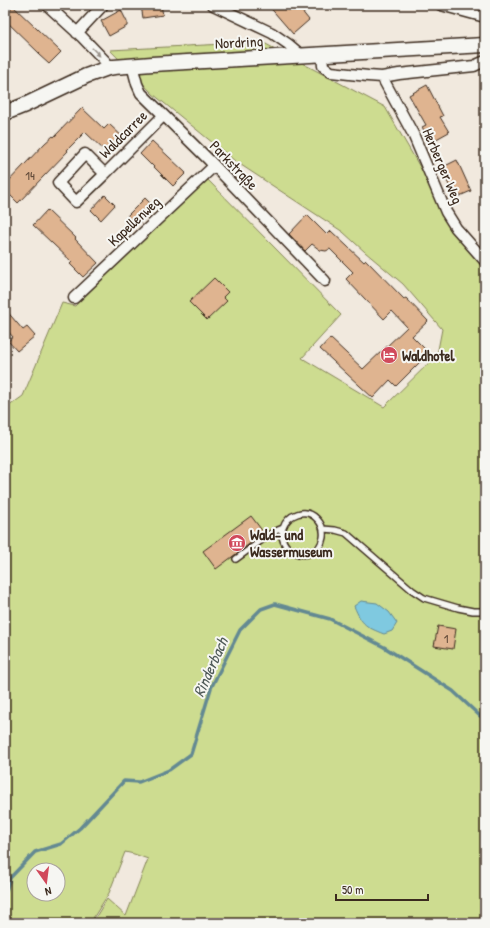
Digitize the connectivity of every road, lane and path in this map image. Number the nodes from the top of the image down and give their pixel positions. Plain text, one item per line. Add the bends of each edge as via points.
1 (47, 5) edge
2 (103, 5) edge
3 (213, 5) edge
4 (440, 5) edge
5 (460, 7) edge
6 (485, 16) edge
7 (77, 33) junction
8 (485, 45) edge
9 (322, 54) junction
10 (301, 55) junction
11 (485, 61) edge
12 (132, 65) junction
13 (108, 68) junction
14 (382, 77) junction
15 (5, 113) edge
16 (163, 116) junction
17 (214, 166) junction
18 (105, 174) junction
19 (485, 261) edge
20 (325, 281) dead end
21 (74, 298) dead end
22 (283, 528) junction
23 (323, 529) junction
24 (236, 559) dead end
25 (485, 611) edge

1 - 7 street
2 - 7 street
3 - 10 street via 272,33
4 - 5 street
5 - 6 street
7 -> 13 street via 106,62
8 - 9 street, Nordring
9 - 10 street, Nordring
9 - 14 street via 323,66 331,72
10 - 12 street, Nordring
11 - 14 street via 474,66
12 - 13 street, Nordring
12 - 16 street, Parkstraße via 141,93
13 - 15 street, Nordring
14 - 19 street, Herberger Weg via 413,134 446,212 456,228
16 - 17 street, Parkstraße
16 - 18 street, Waldcarree
17 - 20 street, Parkstraße
17 - 21 street, Kapellenweg
18 - 18 street, Waldcarree via 76,202 58,183 85,154
22 - 23 lane via 289,518 298,513 307,513 316,517
22 - 23 lane via 282,537 286,546 300,554 311,553 320,545
22 - 24 lane via 273,532
23 - 25 lane via 346,534 424,598 458,608

